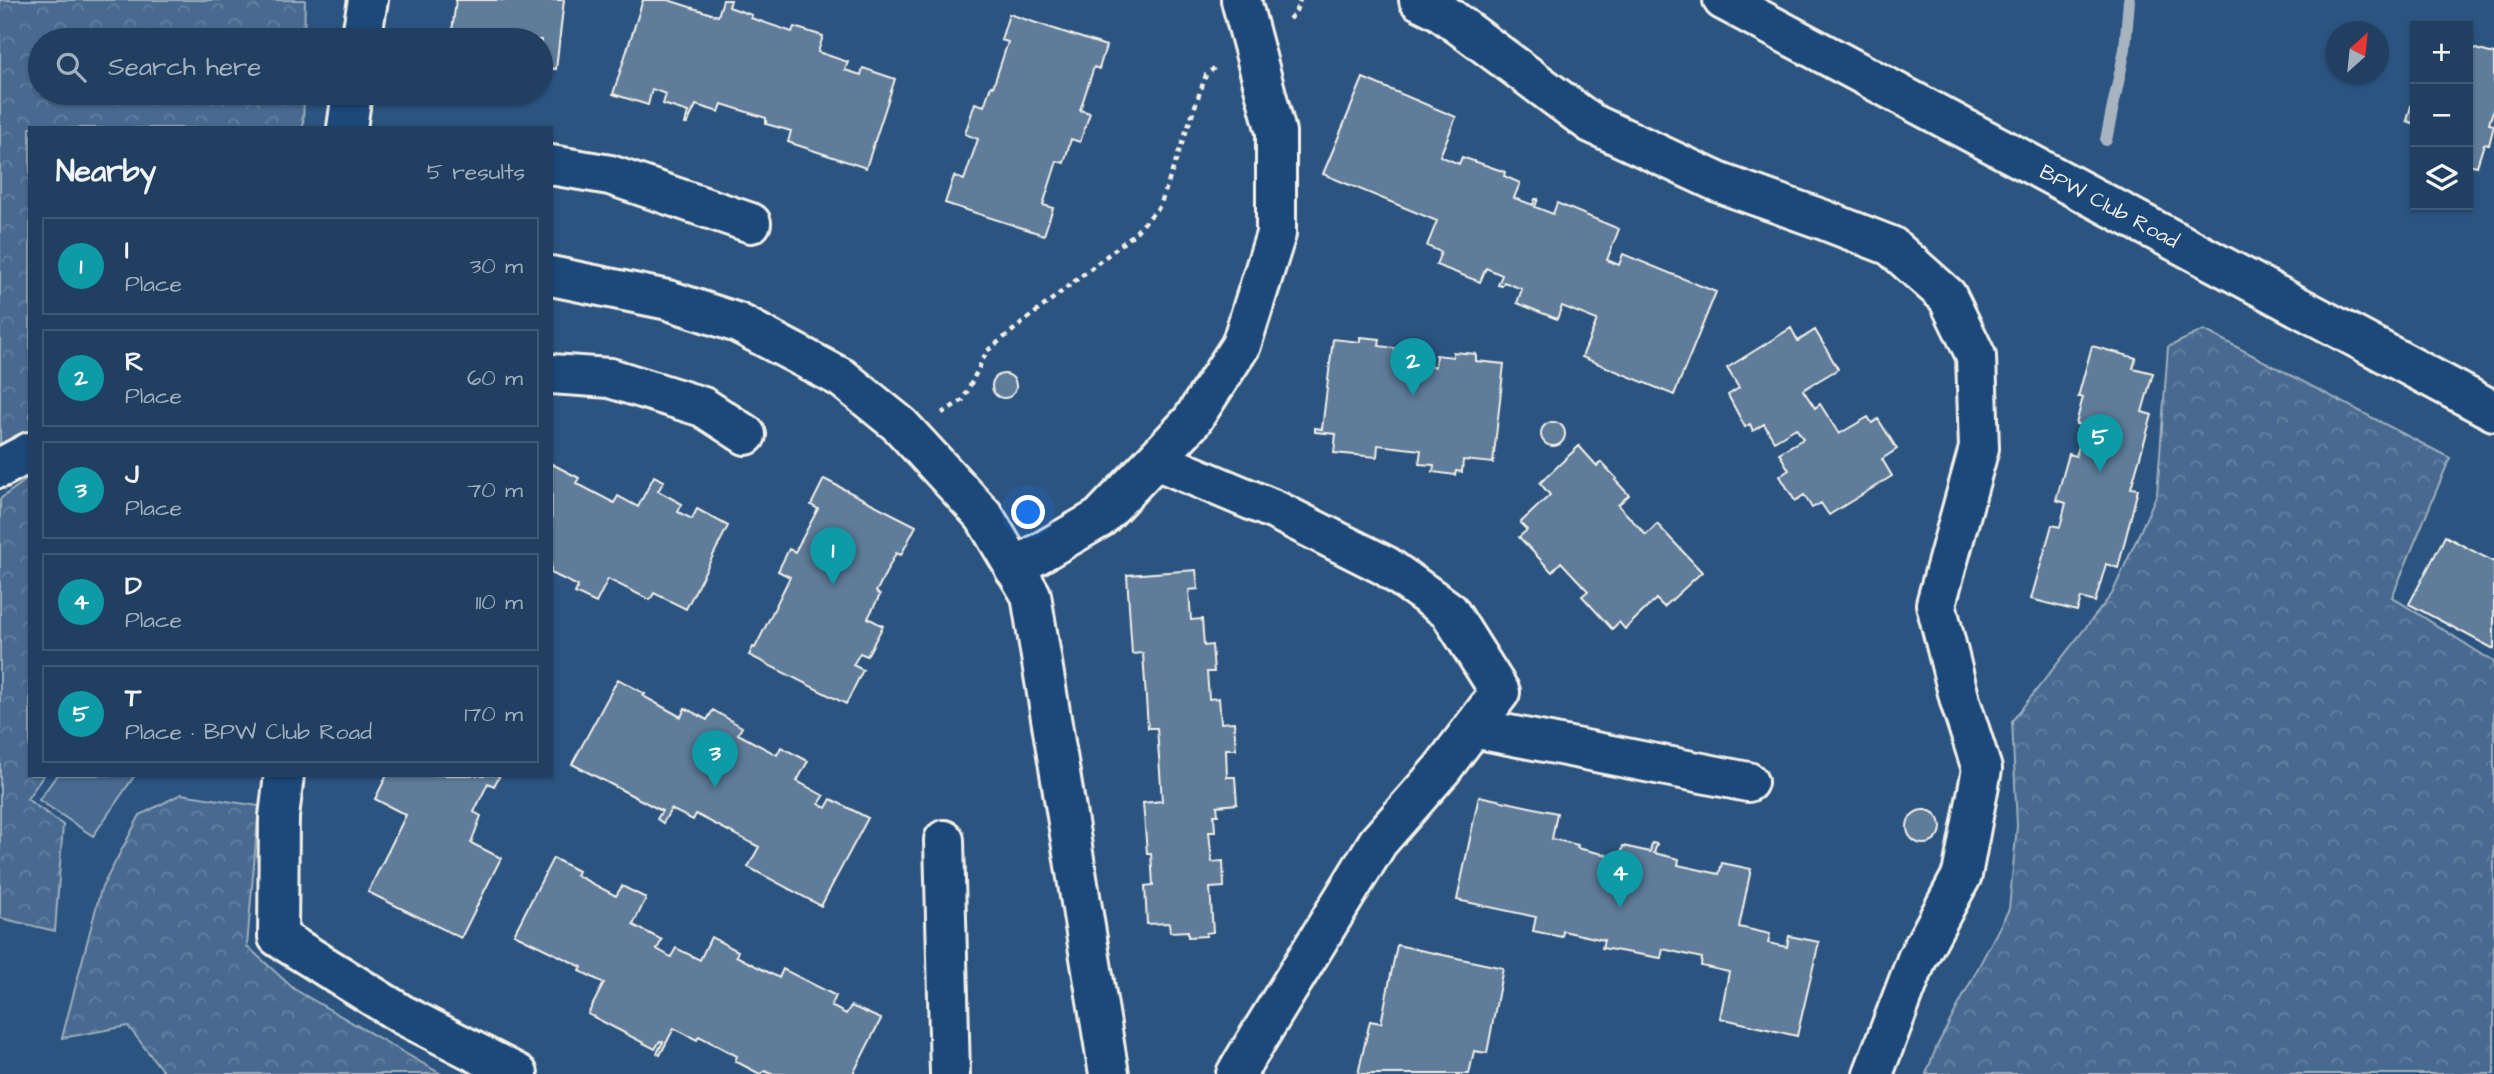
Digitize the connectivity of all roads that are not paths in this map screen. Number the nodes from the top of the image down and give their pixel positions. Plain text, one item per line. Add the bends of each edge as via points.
1 (368, 0) edge
2 (1241, 0) edge
3 (1419, 0) edge
4 (1723, 0) edge
5 (363, 28) edge
6 (350, 105) edge
7 (347, 126) edge
8 (553, 165) edge
9 (751, 223) dead end
10 (553, 276) edge
11 (553, 374) edge
12 (2494, 411) edge
13 (746, 435) dead end
14 (28, 453) edge
15 (1156, 460) junction
16 (0, 468) edge
17 (1014, 568) junction
18 (1473, 728) junction
19 (284, 777) edge
20 (1748, 782) dead end
21 (944, 841) dead end
22 (518, 1074) edge
23 (950, 1074) edge
24 (1109, 1074) edge
25 (1236, 1074) edge
26 (1873, 1074) edge

1 - 5 street
2 - 15 street via 1276,132 1276,234 1241,345 1191,422
3 - 26 street via 1591,123 1720,183 1891,246 1947,296 1976,356 1979,448 1937,604 1982,769 1962,875 1917,959
4 - 12 street, BPW Club Road
6 - 7 street
8 - 9 street via 610,175
10 - 17 street via 668,300 738,323 842,377 900,425 984,516
11 - 13 street via 610,378 703,407
14 - 16 street
15 - 17 street via 1100,519
15 - 18 street via 1278,510 1386,566 1450,611 1500,692
17 - 24 street via 1031,595
18 - 20 street
18 - 25 street via 1378,842
19 - 22 street via 278,817 278,937 403,1015
21 - 23 street

